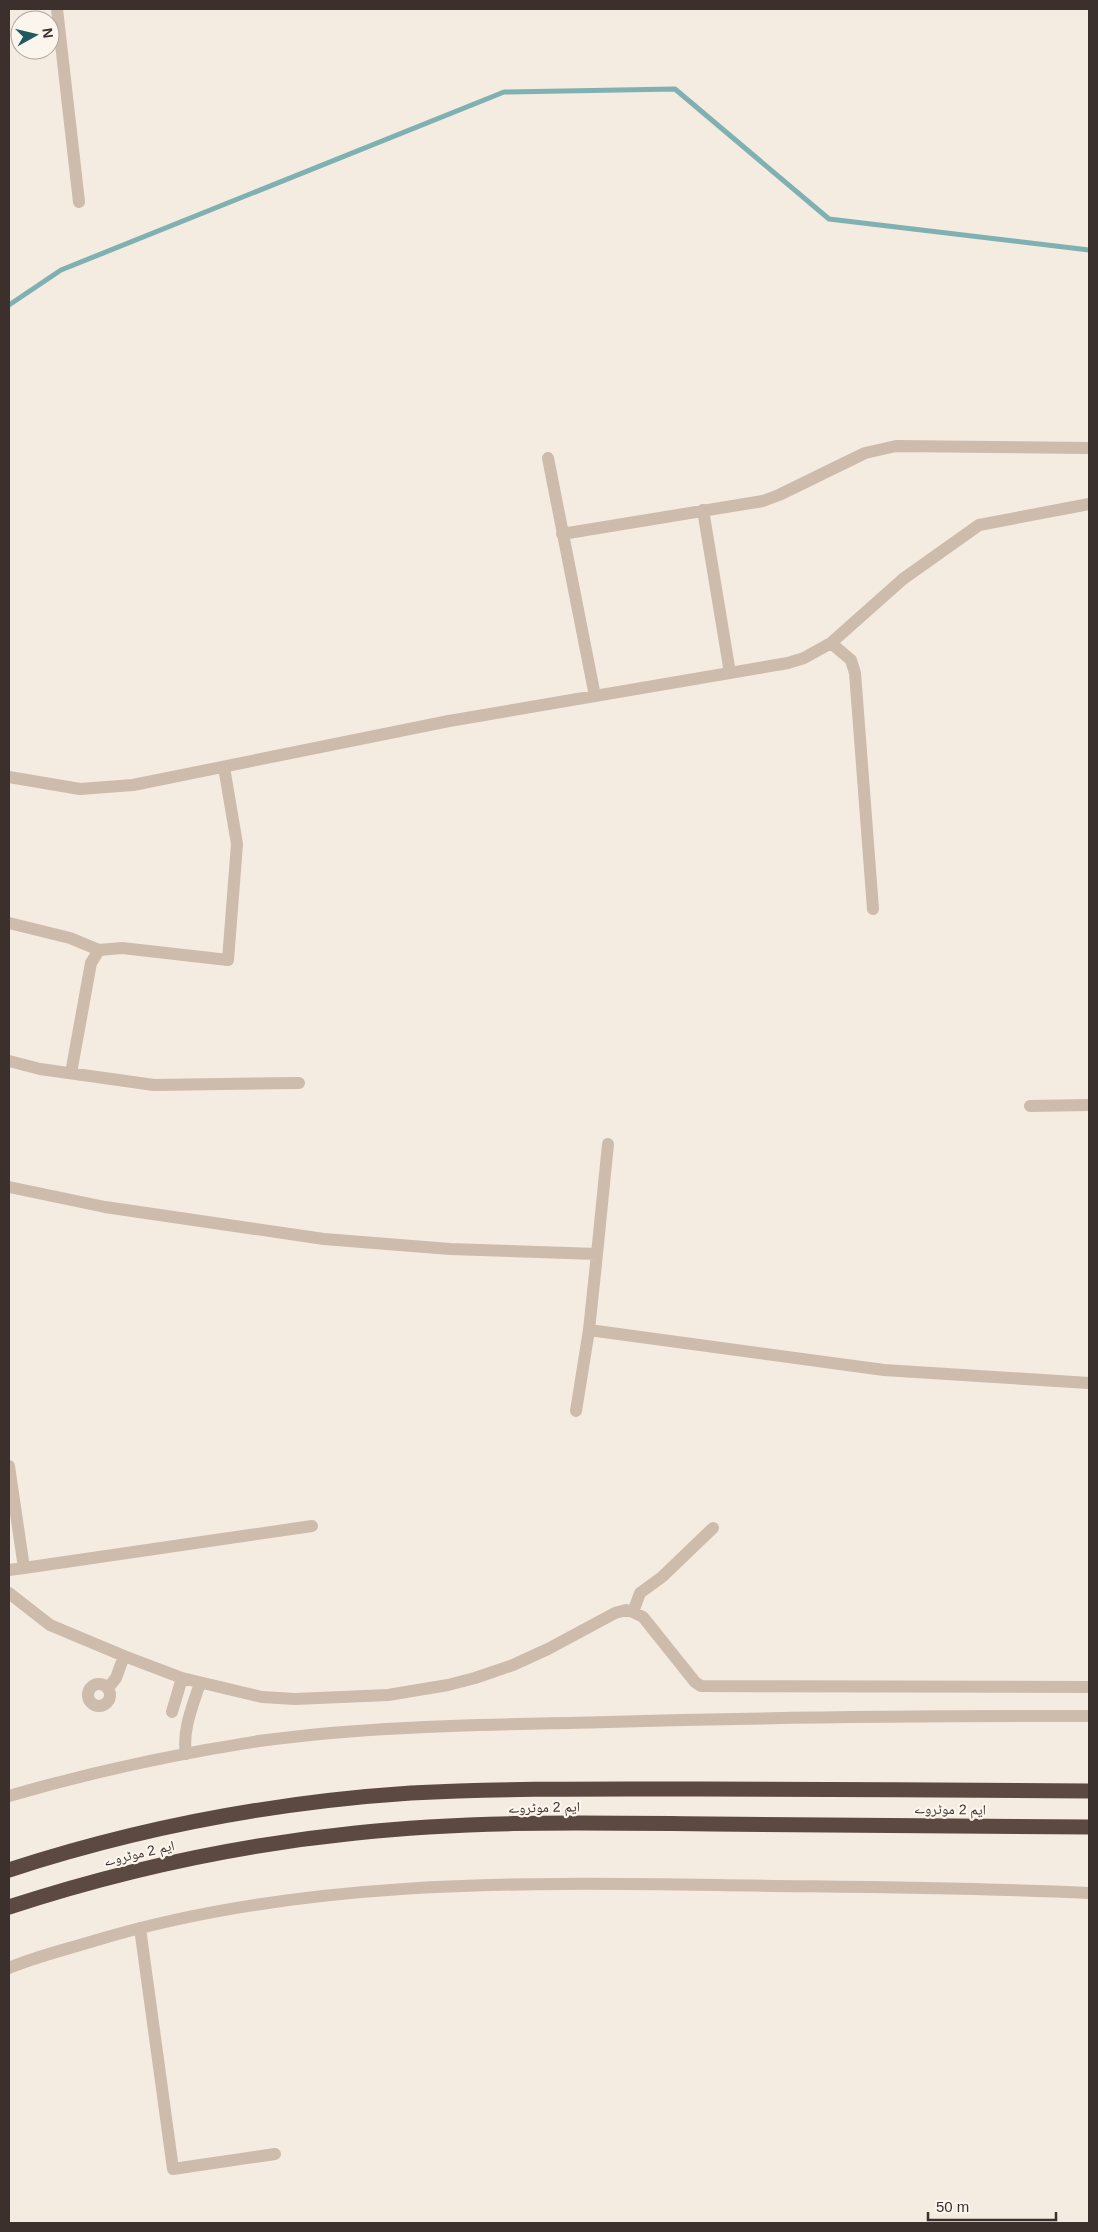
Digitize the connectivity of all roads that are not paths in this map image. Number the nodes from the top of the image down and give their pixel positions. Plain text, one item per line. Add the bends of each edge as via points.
1 (58, 9) edge
2 (79, 202) dead end
3 (1089, 448) edge
4 (548, 458) dead end
5 (1089, 504) edge
6 (703, 510) junction
7 (562, 534) junction
8 (831, 643) junction
9 (730, 673) junction
10 (595, 696) junction
11 (224, 767) junction
12 (9, 777) edge
13 (873, 908) dead end
14 (9, 924) edge
15 (99, 950) junction
16 (9, 1061) edge
17 (71, 1073) junction
18 (299, 1083) dead end
19 (1089, 1105) edge
20 (1030, 1106) dead end
21 (608, 1144) dead end
22 (9, 1187) edge
23 (597, 1254) junction
24 (589, 1330) junction
25 (1089, 1383) edge
26 (576, 1411) dead end
27 (9, 1466) edge
28 (312, 1526) dead end
29 (713, 1528) dead end
30 (24, 1568) junction
31 (9, 1570) edge
32 (9, 1593) edge
33 (633, 1612) junction
34 (124, 1656) junction
35 (182, 1678) junction
36 (200, 1683) junction
37 (1089, 1687) edge
38 (108, 1688) dead end
39 (172, 1712) dead end
40 (1089, 1716) edge
41 (186, 1754) junction
42 (1089, 1790) edge
43 (9, 1796) edge
44 (1089, 1827) edge
45 (9, 1870) edge
46 (1089, 1893) edge
47 (9, 1907) edge
48 (140, 1928) junction
49 (9, 1968) edge
50 (275, 2154) dead end

1 - 2 street
3 - 6 street via 896,446 865,454 779,496
4 - 7 street
5 - 8 street via 979,525 904,579
6 - 7 street
6 - 9 street
7 - 10 street
8 - 9 street via 804,658
8 - 13 street via 851,660 855,673
9 - 10 street
10 - 11 street
11 - 12 street via 95,789
11 - 15 street via 236,844 228,960 122,948
14 - 15 street via 70,938
15 - 17 street via 91,963
16 - 17 street
17 - 18 street via 154,1085
19 - 20 street
21 - 23 street
22 - 23 street via 105,1207 324,1239 450,1249
23 - 24 street
24 - 25 street via 884,1370
24 - 26 street
27 - 30 street
28 - 30 street
29 - 33 street via 662,1577 640,1593
30 - 31 street
32 - 34 street via 50,1625
33 - 36 street via 615,1613 513,1664 474,1678 417,1691 355,1698 295,1699 262,1697
33 - 37 street via 643,1617 701,1686
34 - 35 street
34 - 38 street via 116,1678
35 - 36 street
35 - 39 street
36 - 41 street via 186,1731
40 - 41 street via 809,1716 440,1726 261,1741
41 - 43 street
42 - 45 highway, ایم 2 موٹروے via 582,1789 410,1794 277,1808 156,1830
44 - 47 highway, ایم 2 موٹروے via 580,1822 414,1828 281,1842 163,1863
46 - 48 street via 853,1886 465,1886 375,1891 256,1904
48 - 49 street
48 - 50 street via 173,2169

